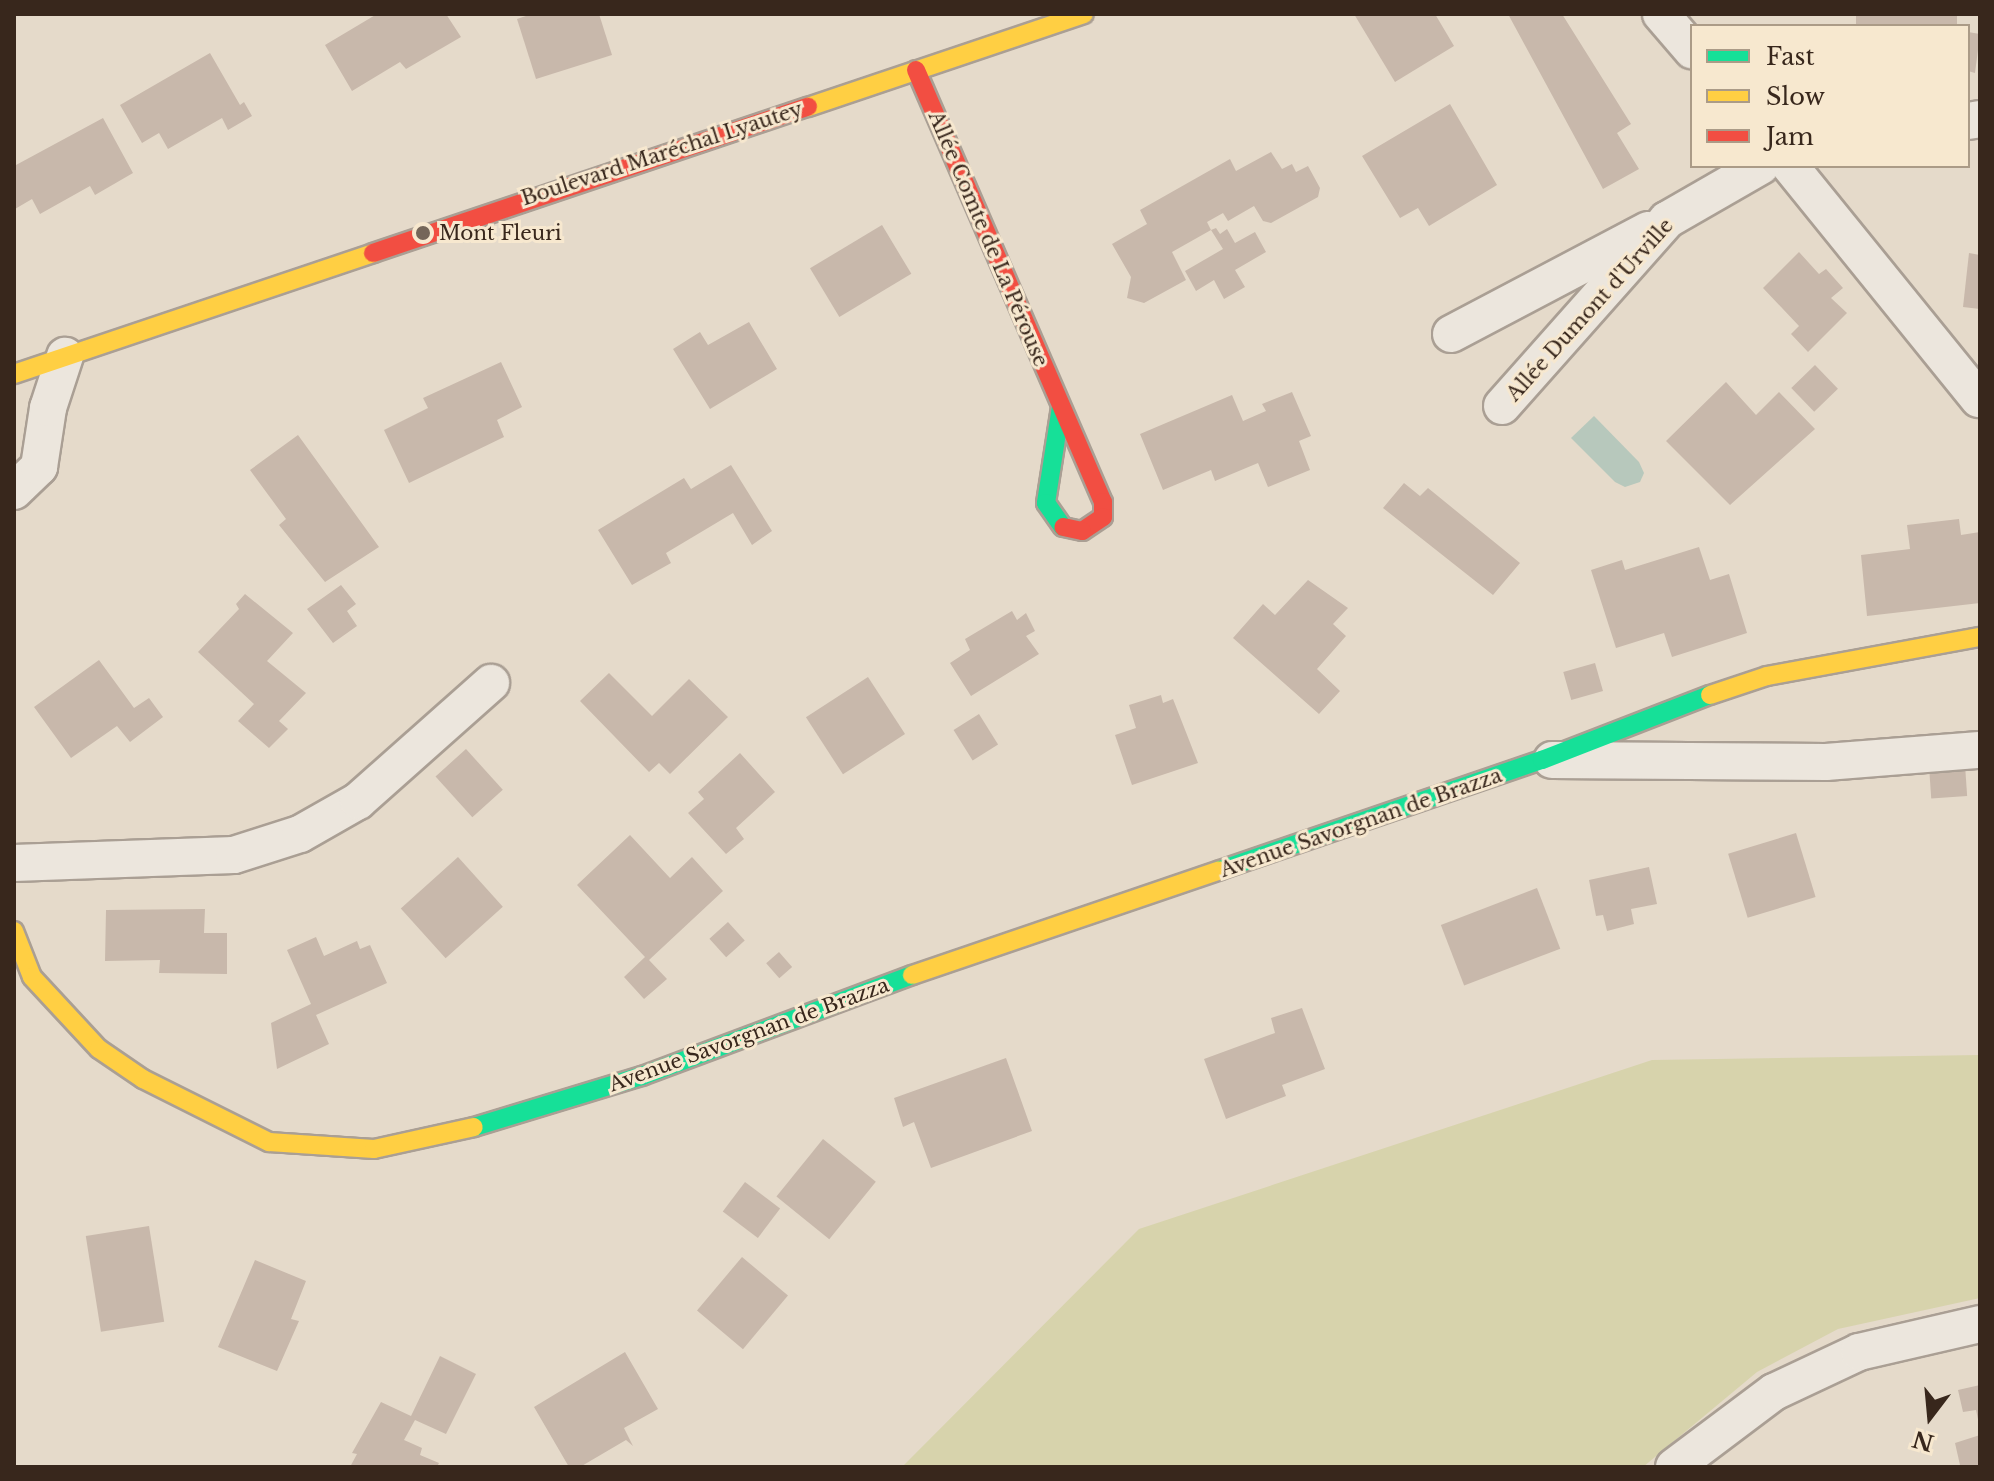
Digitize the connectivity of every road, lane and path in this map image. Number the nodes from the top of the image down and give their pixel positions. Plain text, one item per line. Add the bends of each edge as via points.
1 (1084, 14) edge
2 (1661, 14) edge
3 (1690, 48) edge
4 (916, 70) junction
5 (1758, 168) edge
6 (1792, 168) edge
7 (1667, 220) junction
8 (1451, 334) dead end
9 (65, 356) junction
10 (14, 374) edge
11 (1979, 399) edge
12 (1502, 406) dead end
13 (1061, 407) junction
14 (14, 491) edge
15 (1980, 637) edge
16 (491, 683) dead end
17 (1980, 750) edge
18 (1542, 760) junction
19 (14, 863) edge
20 (14, 931) edge
21 (1980, 1324) edge
22 (1674, 1467) edge

1 - 4 street, Boulevard Maréchal Lyautey
2 - 3 street
4 - 9 street, Boulevard Maréchal Lyautey
4 - 13 street, Allée Comte de La Pérouse
5 - 7 street, Allée Dumont d'Urville
6 - 11 street
7 - 8 street
7 - 12 street, Allée Dumont d'Urville
9 - 10 street, Boulevard Maréchal Lyautey
9 - 14 street via 48,408 39,467
13 - 13 street, Allée Comte de La Pérouse via 1103,502 1103,517 1082,531 1058,526 1046,503
15 - 18 street, Avenue Savorgnan de Brazza via 1767,676 1645,716
16 - 19 street via 358,801 300,834 234,855
17 - 18 street, Avenue Savorgnan de Brazza via 1826,762
18 - 20 street, Avenue Savorgnan de Brazza via 838,1000 642,1076 488,1124 374,1149 269,1142 143,1079 99,1049 60,1010 32,977
21 - 22 street via 1845,1359 1774,1392

